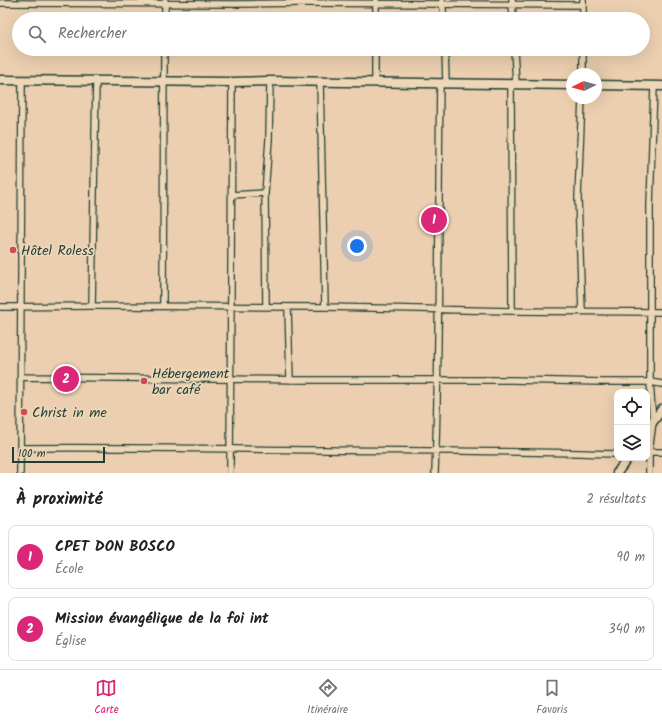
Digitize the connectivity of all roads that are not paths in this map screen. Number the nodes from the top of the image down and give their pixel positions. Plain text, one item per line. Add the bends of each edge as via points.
1 (27, 1) edge
2 (96, 2) edge
3 (165, 2) edge
4 (236, 2) edge
5 (304, 2) edge
6 (376, 2) edge
7 (443, 2) edge
8 (512, 2) edge
9 (0, 3) edge
10 (583, 3) edge
11 (444, 12) edge
12 (513, 12) edge
13 (164, 56) edge
14 (376, 56) edge
15 (445, 56) edge
16 (514, 56) edge
17 (583, 56) edge
18 (583, 68) edge
19 (0, 80) edge
20 (22, 81) junction
21 (96, 81) junction
22 (270, 81) junction
23 (164, 82) junction
24 (232, 82) junction
25 (320, 82) junction
26 (375, 83) junction
27 (443, 83) junction
28 (513, 84) junction
29 (566, 85) edge
30 (602, 85) edge
31 (658, 86) edge
32 (582, 104) edge
33 (265, 193) junction
34 (232, 195) junction
35 (21, 306) junction
36 (92, 306) junction
37 (163, 306) junction
38 (0, 307) edge
39 (231, 307) junction
40 (266, 307) junction
41 (325, 307) junction
42 (288, 308) junction
43 (438, 310) junction
44 (512, 311) junction
45 (582, 311) junction
46 (651, 312) junction
47 (662, 312) edge
48 (21, 377) junction
49 (231, 379) junction
50 (438, 379) junction
51 (290, 380) junction
52 (650, 382) junction
53 (662, 384) edge
54 (662, 409) edge
55 (653, 422) junction
56 (650, 426) edge
57 (650, 440) edge
58 (20, 448) junction
59 (230, 448) junction
60 (436, 451) junction
61 (650, 452) edge
62 (662, 452) edge
63 (614, 454) edge
64 (626, 461) edge
65 (648, 461) edge
66 (20, 473) edge
67 (230, 473) edge
68 (435, 473) edge
69 (617, 473) edge
70 (649, 473) edge

1 - 2 street
1 - 9 street
2 - 3 street
3 - 4 street
4 - 5 street
5 - 6 street
6 - 7 street
7 - 8 street
7 - 11 street
8 - 10 street
8 - 12 street
13 - 23 street
14 - 26 street
15 - 27 street
16 - 28 street
17 - 18 street
19 - 20 street
20 - 21 street
20 - 35 street
21 - 23 street
21 - 36 street
22 - 24 street
22 - 25 street
22 - 33 street
23 - 24 street
23 - 37 street
24 - 34 street
25 - 26 street
25 - 41 street
26 - 27 street
27 - 28 street
27 - 43 street
28 - 29 street
28 - 44 street
30 - 31 street
31 - 46 street via 650,206
32 - 45 street via 578,198
33 - 34 street
33 - 40 street
34 - 39 street
35 - 36 street
35 - 38 street
35 - 48 street
36 - 37 street
37 - 39 street
39 - 40 street
39 - 49 street
40 - 42 street
41 - 42 street
41 - 43 street
42 - 51 street
43 - 44 street
43 - 50 street
44 - 45 street
45 - 46 street
46 - 47 street
46 - 52 street
48 - 49 street
48 - 58 street
49 - 51 street
49 - 59 street
50 - 51 street
50 - 52 street
50 - 60 street
52 - 53 street
52 - 55 street
54 - 55 street
55 - 56 street
55 - 57 street
58 - 59 street
58 - 66 street
59 - 60 street
59 - 67 street
60 - 63 street
60 - 68 street
61 - 62 street
64 - 69 street
65 - 70 street

